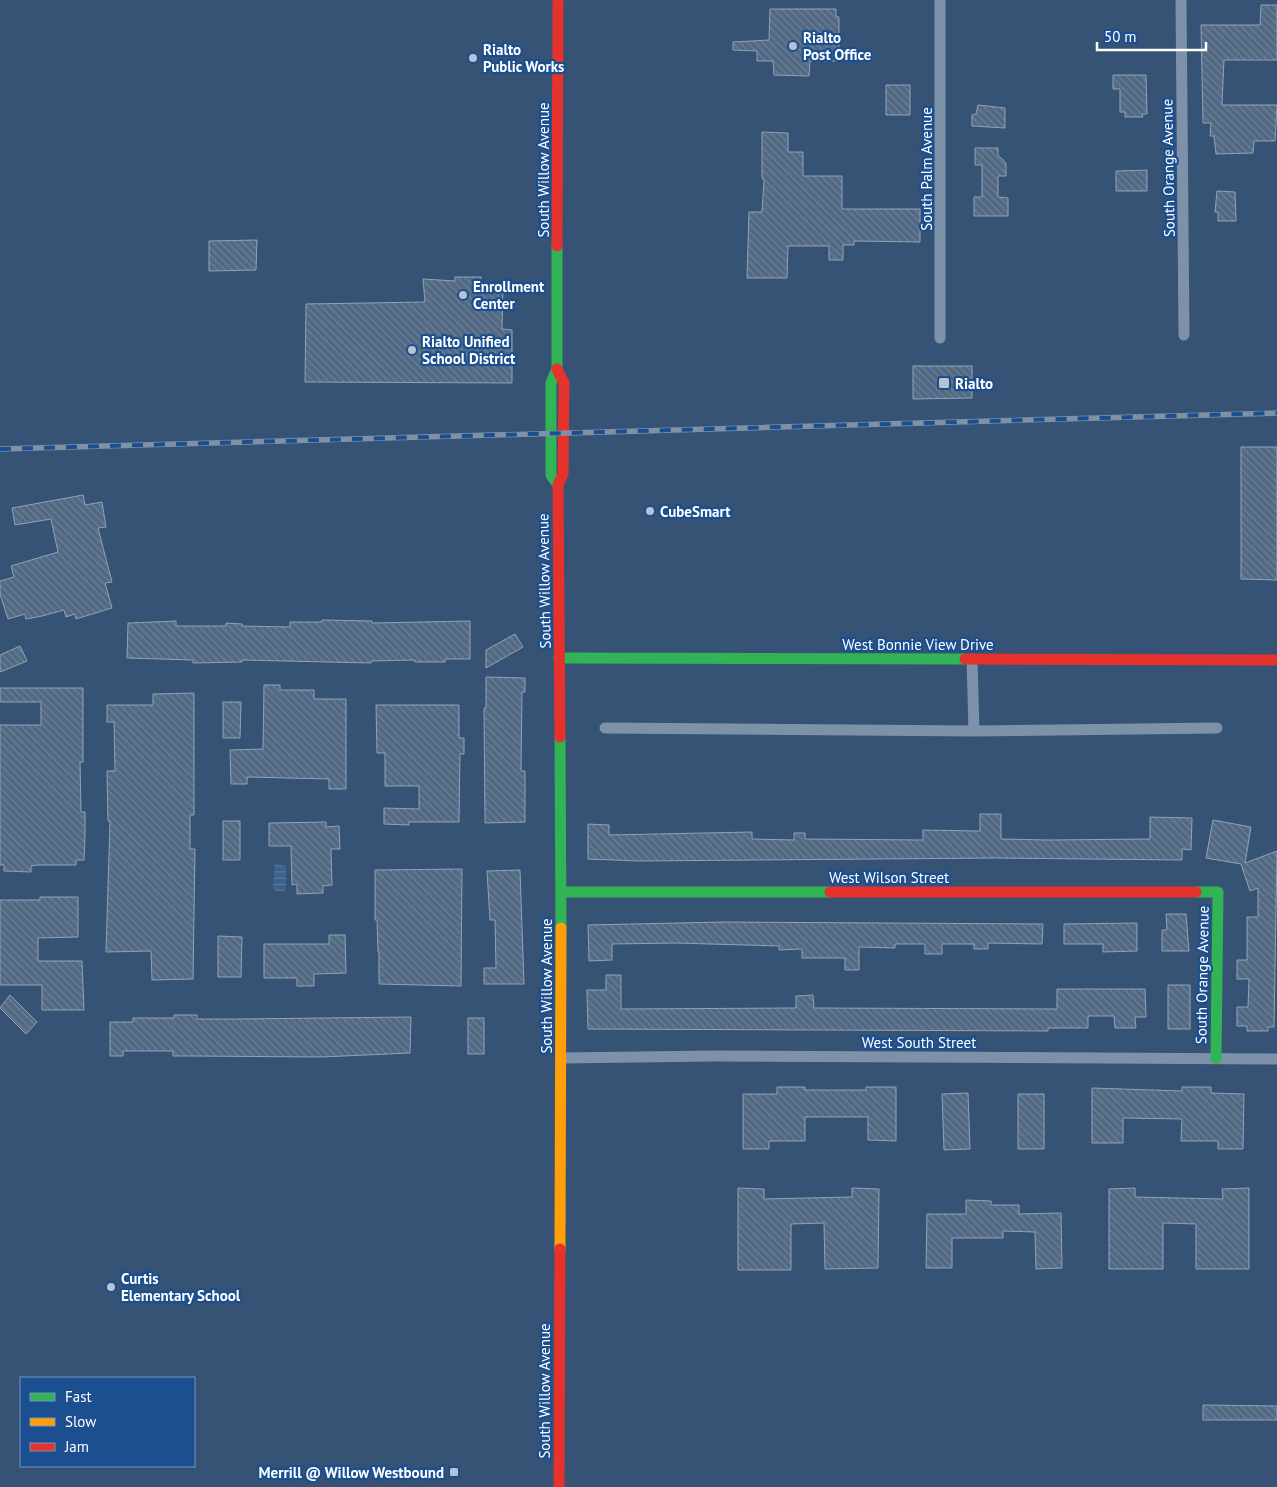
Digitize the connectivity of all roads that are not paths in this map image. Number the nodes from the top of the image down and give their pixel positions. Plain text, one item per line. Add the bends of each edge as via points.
1 (558, 0) edge
2 (940, 0) edge
3 (1181, 0) edge
4 (1184, 335) dead end
5 (940, 338) dead end
6 (559, 658) junction
7 (972, 659) junction
8 (1277, 660) edge
9 (605, 728) dead end
10 (1218, 728) dead end
11 (974, 731) junction
12 (561, 892) junction
13 (1218, 892) joint
14 (560, 1058) junction
15 (1216, 1058) junction
16 (1277, 1059) edge
17 (559, 1487) edge

1 - 6 street, South Willow Avenue via 557,369 564,384 563,474 558,485
2 - 5 street, South Palm Avenue
3 - 4 street, South Orange Avenue
6 - 7 street, West Bonnie View Drive
6 - 12 street, South Willow Avenue
7 - 8 street, West Bonnie View Drive
7 - 11 street
9 - 11 street
10 - 11 street
12 - 13 street, West Wilson Street
12 - 14 street, South Willow Avenue
13 - 15 street, South Orange Avenue
14 - 15 street, West South Street
14 - 17 street, South Willow Avenue
15 - 16 street, West South Street

